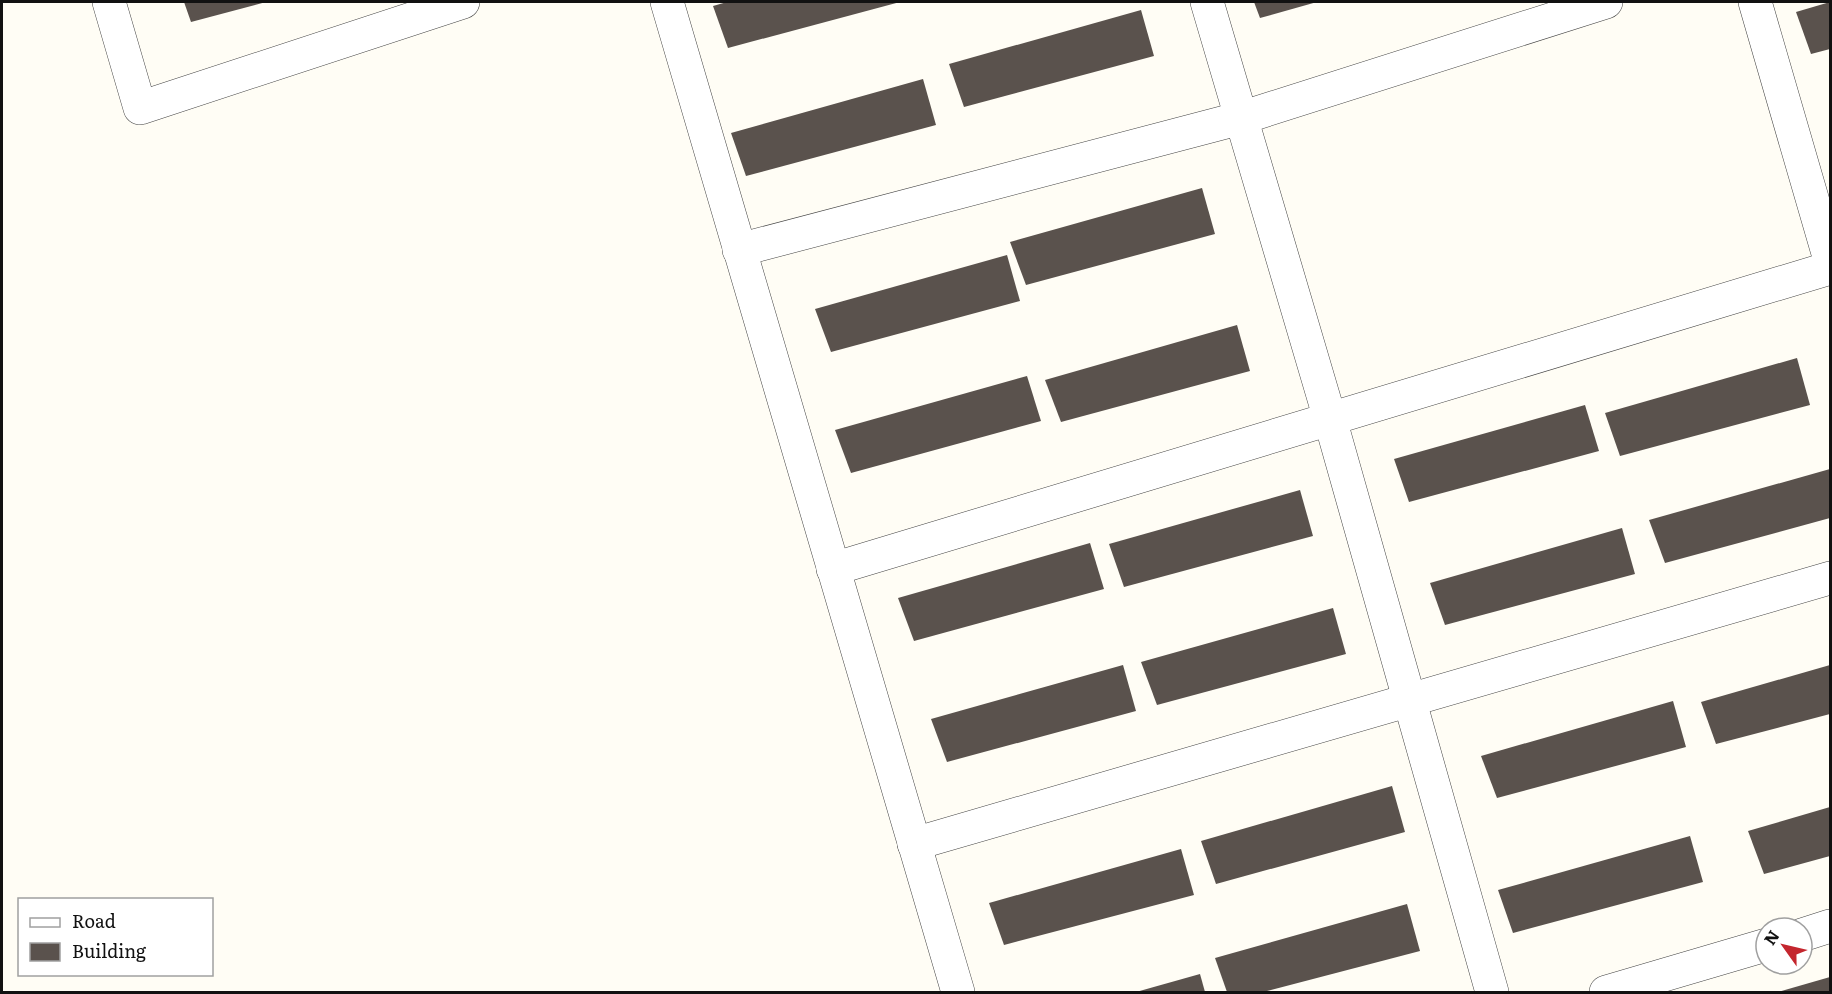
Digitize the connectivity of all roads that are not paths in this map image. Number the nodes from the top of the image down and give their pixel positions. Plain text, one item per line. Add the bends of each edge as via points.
1 (109, 2) edge
2 (463, 2) edge
3 (667, 2) edge
4 (1207, 2) edge
5 (1606, 2) edge
6 (1755, 2) edge
7 (1241, 118) junction
8 (740, 250) junction
9 (1830, 260) edge
10 (1830, 268) edge
11 (1330, 419) junction
12 (833, 569) junction
13 (1830, 578) edge
14 (1410, 701) junction
15 (914, 844) junction
16 (1830, 926) edge
17 (1814, 931) edge
18 (1754, 949) edge
19 (958, 993) edge
20 (1492, 993) edge
21 (1606, 993) edge

1 - 2 street via 140,108
3 - 8 street
4 - 7 street
5 - 7 street
6 - 9 street
7 - 8 street
7 - 11 street
8 - 12 street
10 - 11 street
11 - 12 street
11 - 14 street
12 - 15 street
13 - 14 street
14 - 15 street
14 - 20 street
15 - 19 street
16 - 17 street
18 - 21 street

